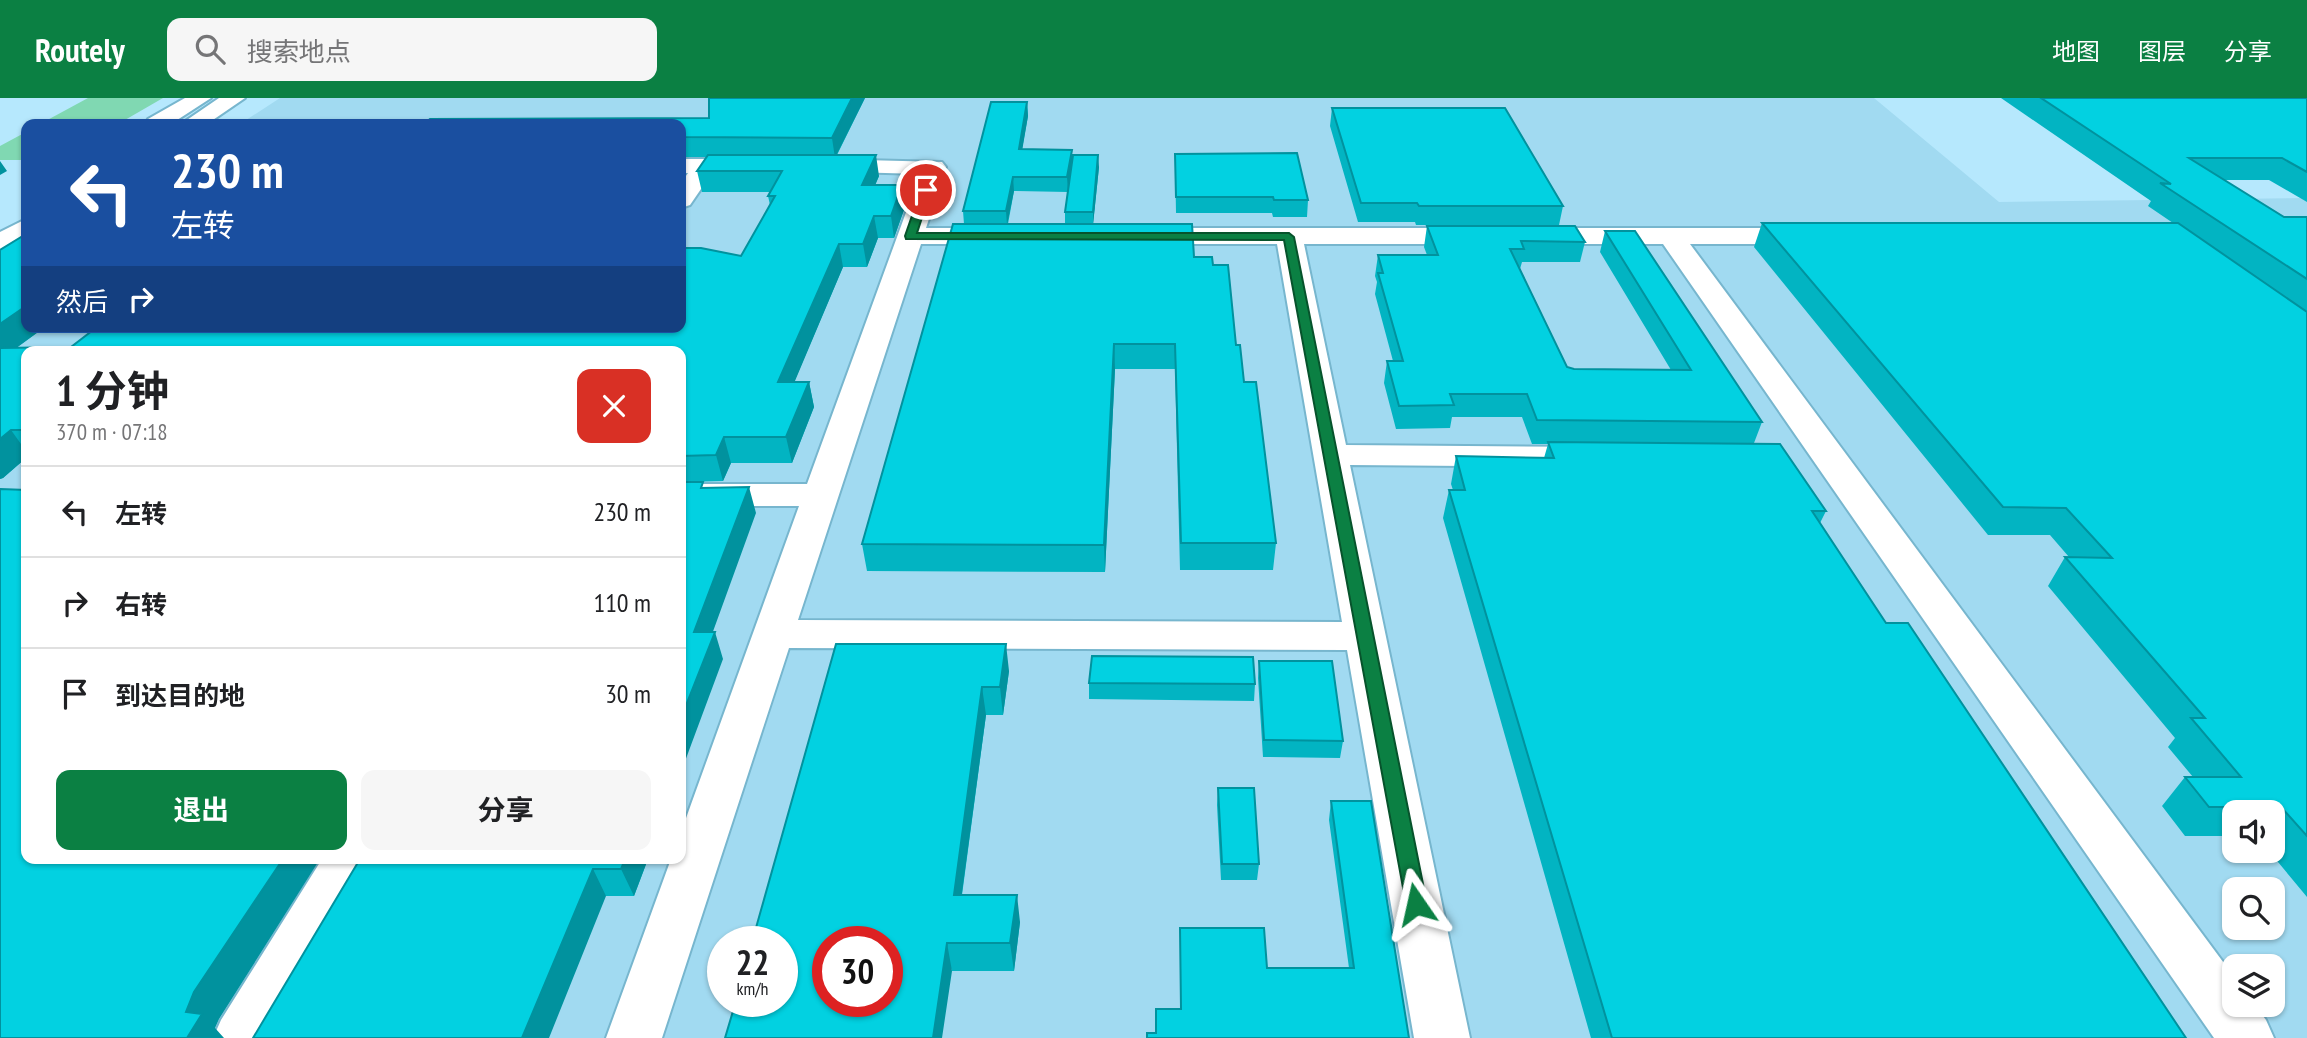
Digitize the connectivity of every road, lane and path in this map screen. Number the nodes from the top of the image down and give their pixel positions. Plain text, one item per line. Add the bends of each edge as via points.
1 (200, 98) edge
2 (234, 98) edge
3 (164, 119) edge
4 (200, 119) edge
5 (693, 166) edge
6 (686, 186) edge
7 (21, 205) edge
8 (0, 218) edge
9 (21, 231) edge
10 (910, 236) junction
11 (1032, 236) edge
12 (1113, 236) edge
13 (1838, 236) edge
14 (1289, 237) junction
15 (1671, 237) junction
16 (0, 244) edge
17 (1331, 455) junction
18 (1636, 457) edge
19 (1789, 459) edge
20 (1830, 459) junction
21 (686, 495) edge
22 (821, 495) junction
23 (773, 634) junction
24 (1366, 636) junction
25 (346, 864) edge
26 (241, 1038) edge
27 (634, 1038) edge
28 (1442, 1038) edge
29 (2246, 1038) edge

1 - 3 street
2 - 4 street
5 - 6 street
5 - 10 street via 934,167
7 - 8 street
9 - 16 street
10 - 11 street
10 - 22 street
12 - 14 street
13 - 15 street
14 - 15 street
14 - 17 street
15 - 20 street
17 - 18 street
17 - 24 street
19 - 20 street
20 - 29 street
21 - 22 street
22 - 23 street
23 - 24 street
23 - 27 street
24 - 28 street
25 - 26 street

